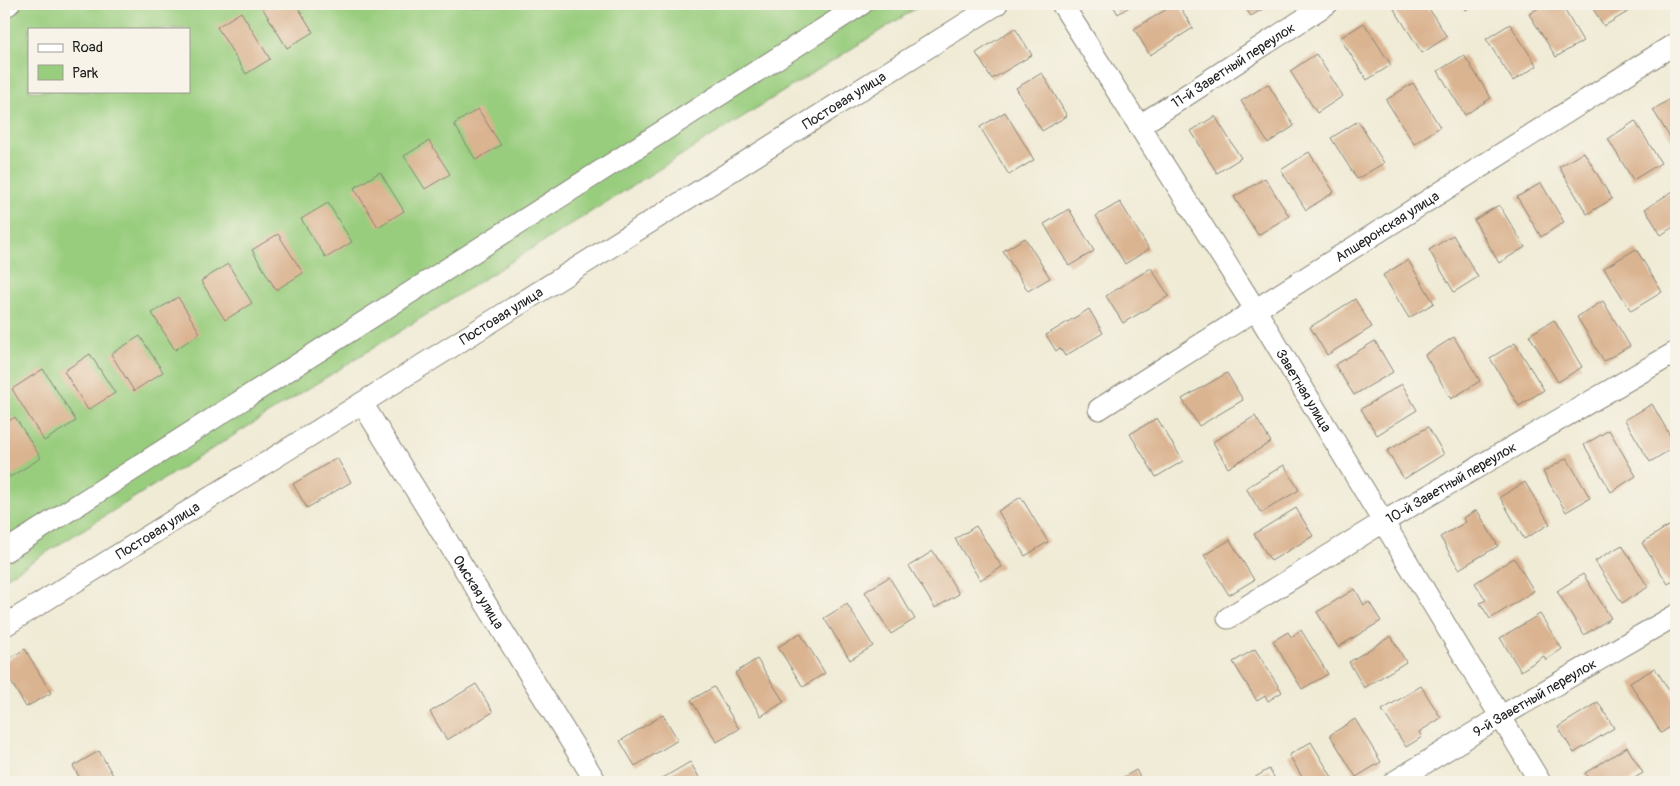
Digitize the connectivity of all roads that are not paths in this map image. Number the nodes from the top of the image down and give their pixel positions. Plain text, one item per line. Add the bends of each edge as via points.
1 (9, 4) edge
2 (862, 4) edge
3 (997, 4) edge
4 (1062, 4) edge
5 (1327, 4) edge
6 (4, 7) edge
7 (1676, 44) edge
8 (1139, 126) junction
9 (1255, 309) junction
10 (1676, 352) edge
11 (362, 403) junction
12 (1099, 410) dead end
13 (1383, 522) junction
14 (4, 552) edge
15 (1676, 615) edge
16 (1228, 618) dead end
17 (4, 626) edge
18 (1500, 717) junction
19 (596, 782) edge
20 (1394, 782) edge
21 (1540, 782) edge

1 - 6 street
2 - 14 street
3 - 11 street, Постовая улица
4 - 8 street, Заветная улица
5 - 8 street, 11-й Заветный переулок
7 - 9 street, Апшеронская улица
8 - 9 street, Заветная улица
9 - 12 street, Апшеронская улица
9 - 13 street, Заветная улица
10 - 13 street, 10-й Заветный переулок
11 - 17 street, Постовая улица
11 - 19 street, Омская улица
13 - 16 street, 10-й Заветный переулок
13 - 18 street, Заветная улица
15 - 18 street, 9-й Заветный переулок
18 - 20 street, 9-й Заветный переулок
18 - 21 street, Заветная улица

